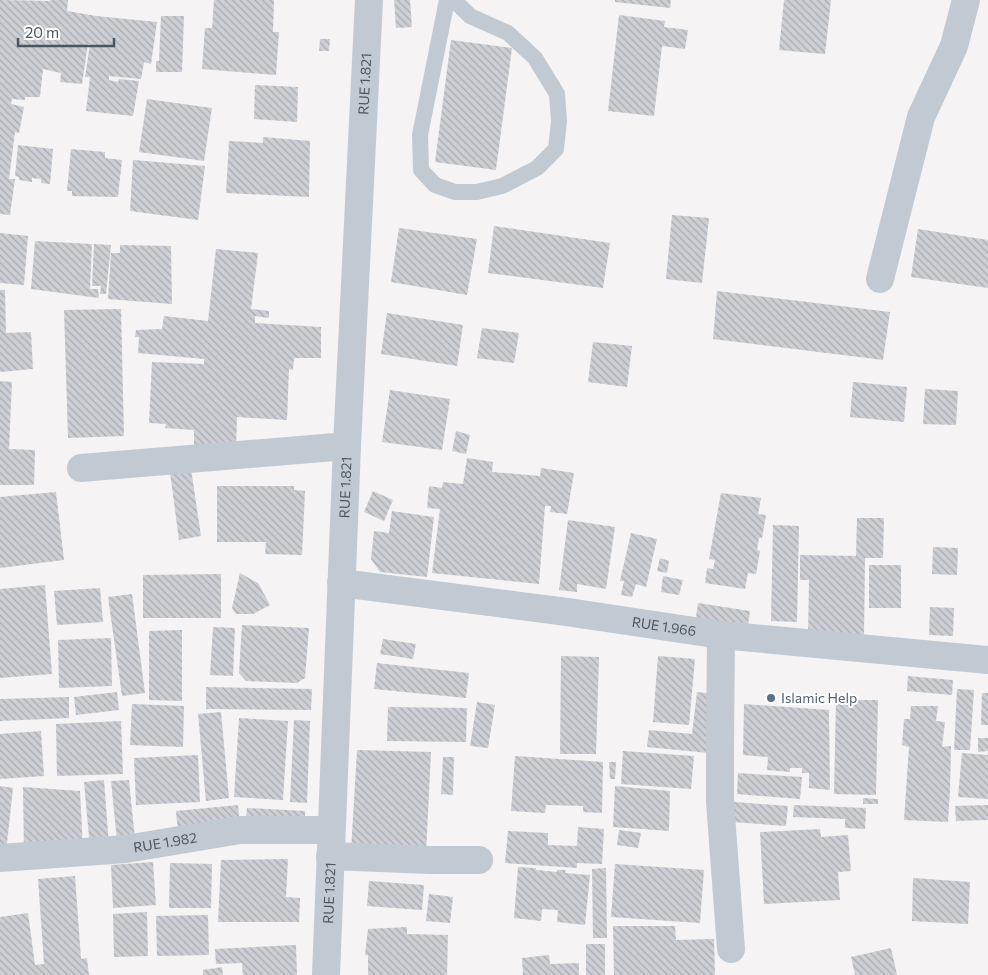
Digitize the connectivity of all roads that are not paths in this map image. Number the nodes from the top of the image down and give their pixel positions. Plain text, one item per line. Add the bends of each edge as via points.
1 (369, 0) edge
2 (447, 0) edge
3 (454, 0) edge
4 (966, 0) edge
5 (880, 279) dead end
6 (347, 446) junction
7 (81, 468) dead end
8 (341, 583) junction
9 (721, 634) junction
10 (988, 660) edge
11 (331, 843) junction
12 (0, 858) edge
13 (480, 860) dead end
14 (731, 949) dead end
15 (326, 975) edge

1 - 6 street, RUE 1.821
2 - 3 lane via 420,135 421,170 435,185 455,192 477,192 502,186 537,168 556,149 557,94 535,58 508,34 470,16
4 - 5 street via 954,46 921,117
6 - 7 street
6 - 8 street, RUE 1.821
8 - 9 street, RUE 1.966
8 - 11 street, RUE 1.821
9 - 10 street, RUE 1.966
9 - 14 street via 720,802
11 - 12 street, RUE 1.982 via 240,830 126,849
11 - 13 street, RUE 1.982 via 430,860
11 - 15 street, RUE 1.821

